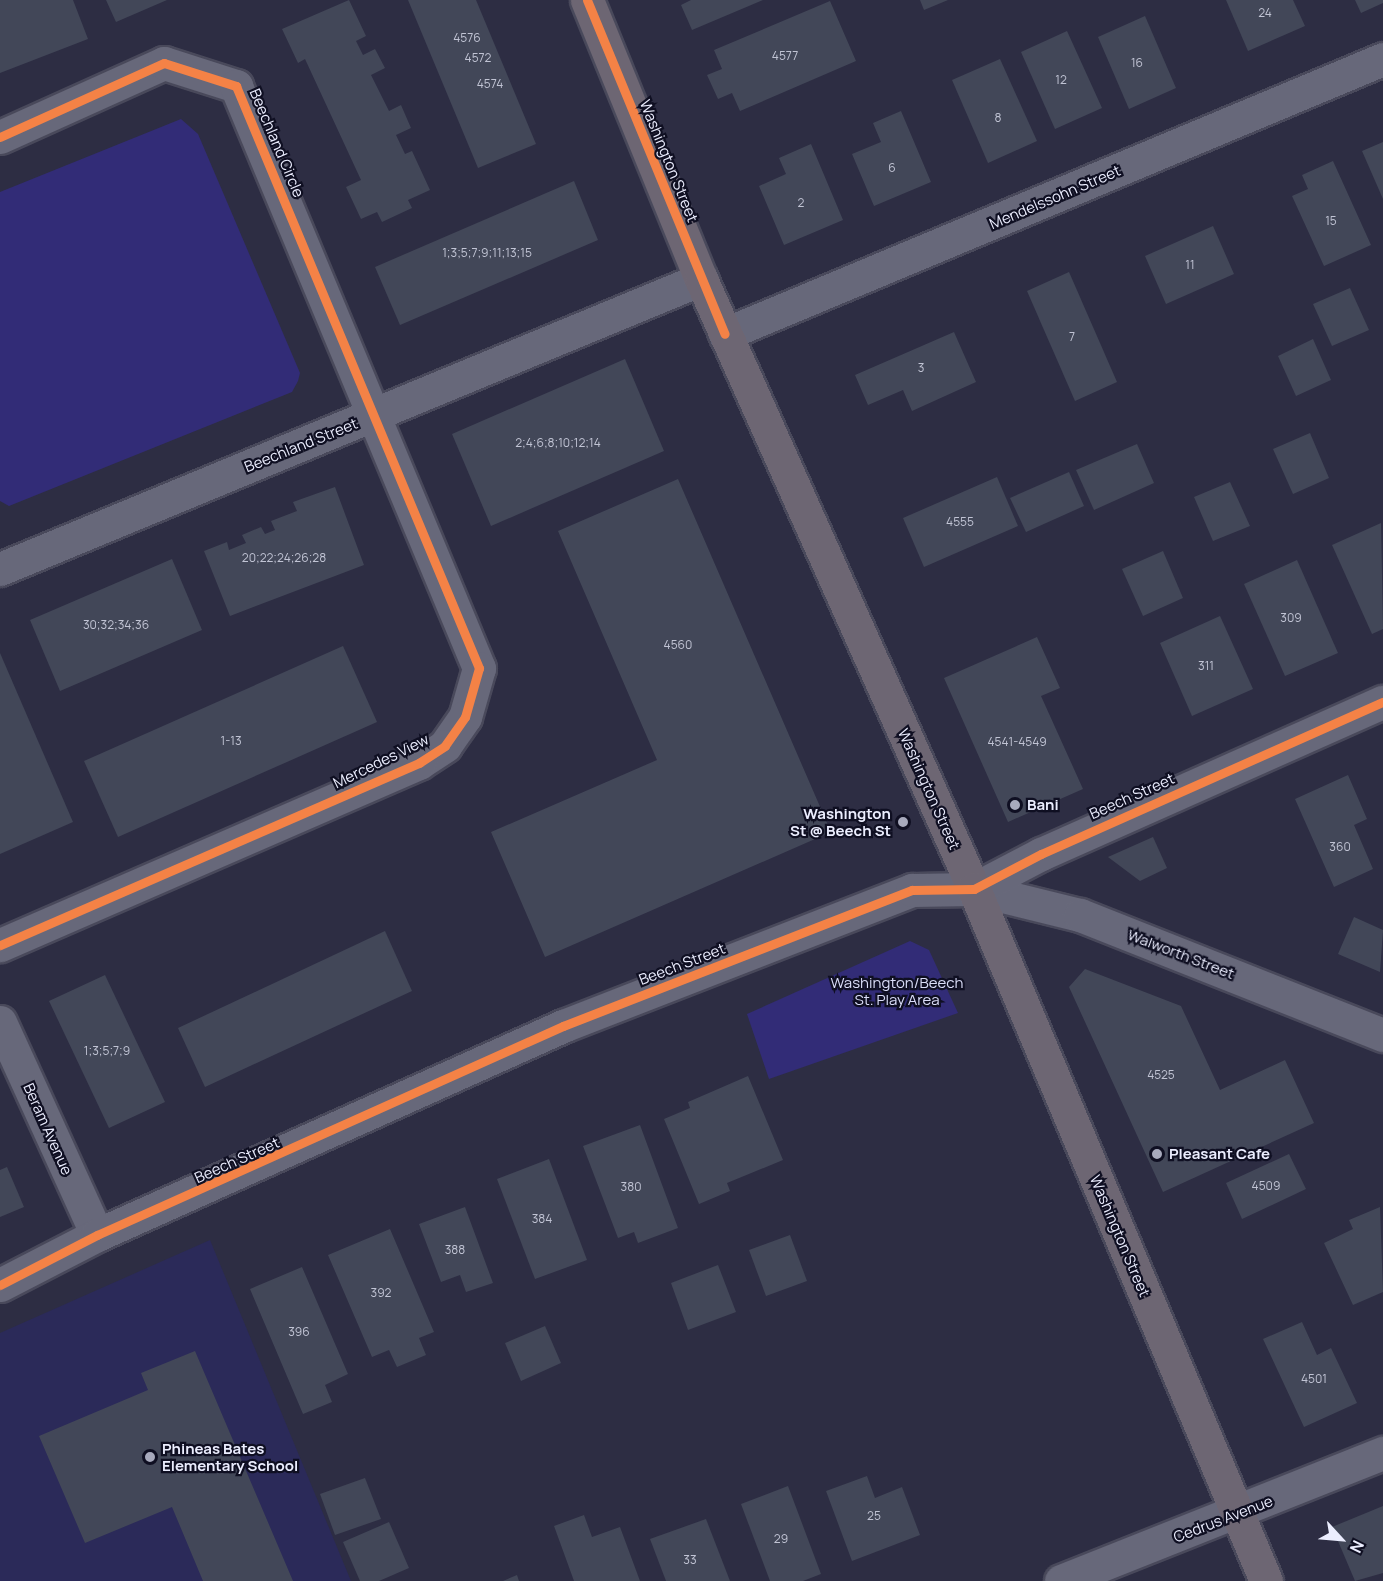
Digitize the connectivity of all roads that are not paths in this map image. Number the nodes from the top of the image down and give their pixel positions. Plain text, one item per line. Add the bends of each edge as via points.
1 (587, 0) edge
2 (1383, 59) edge
3 (0, 137) edge
4 (701, 279) junction
5 (725, 334) junction
6 (376, 414) junction
7 (0, 569) edge
8 (1383, 702) edge
9 (974, 890) junction
10 (0, 945) edge
11 (0, 1022) edge
12 (1383, 1035) edge
13 (97, 1235) junction
14 (0, 1285) edge
15 (1383, 1453) edge
16 (1239, 1514) junction
17 (1061, 1581) edge
18 (1266, 1581) edge

1 - 4 main road, Washington Street
2 - 5 street, Mendelssohn Street
3 - 6 street, Beechland Circle via 164,63 236,86
4 - 5 main road, Washington Street
4 - 6 street, Beechland Street
5 - 9 main road, Washington Street
6 - 7 street, Beechland Street
6 - 10 street, Mercedes View via 480,668 465,717 445,746 419,762 176,872
8 - 9 street, Beech Street via 1041,854
9 - 12 street, Walworth Street via 1080,915
9 - 13 street, Beech Street via 912,890 562,1026 225,1182
9 - 16 main road, Washington Street
11 - 13 street, Beram Avenue
13 - 14 street, Beech Street
15 - 16 street, Cedrus Avenue
16 - 17 street, Cedrus Avenue
16 - 18 main road, Washington Street

